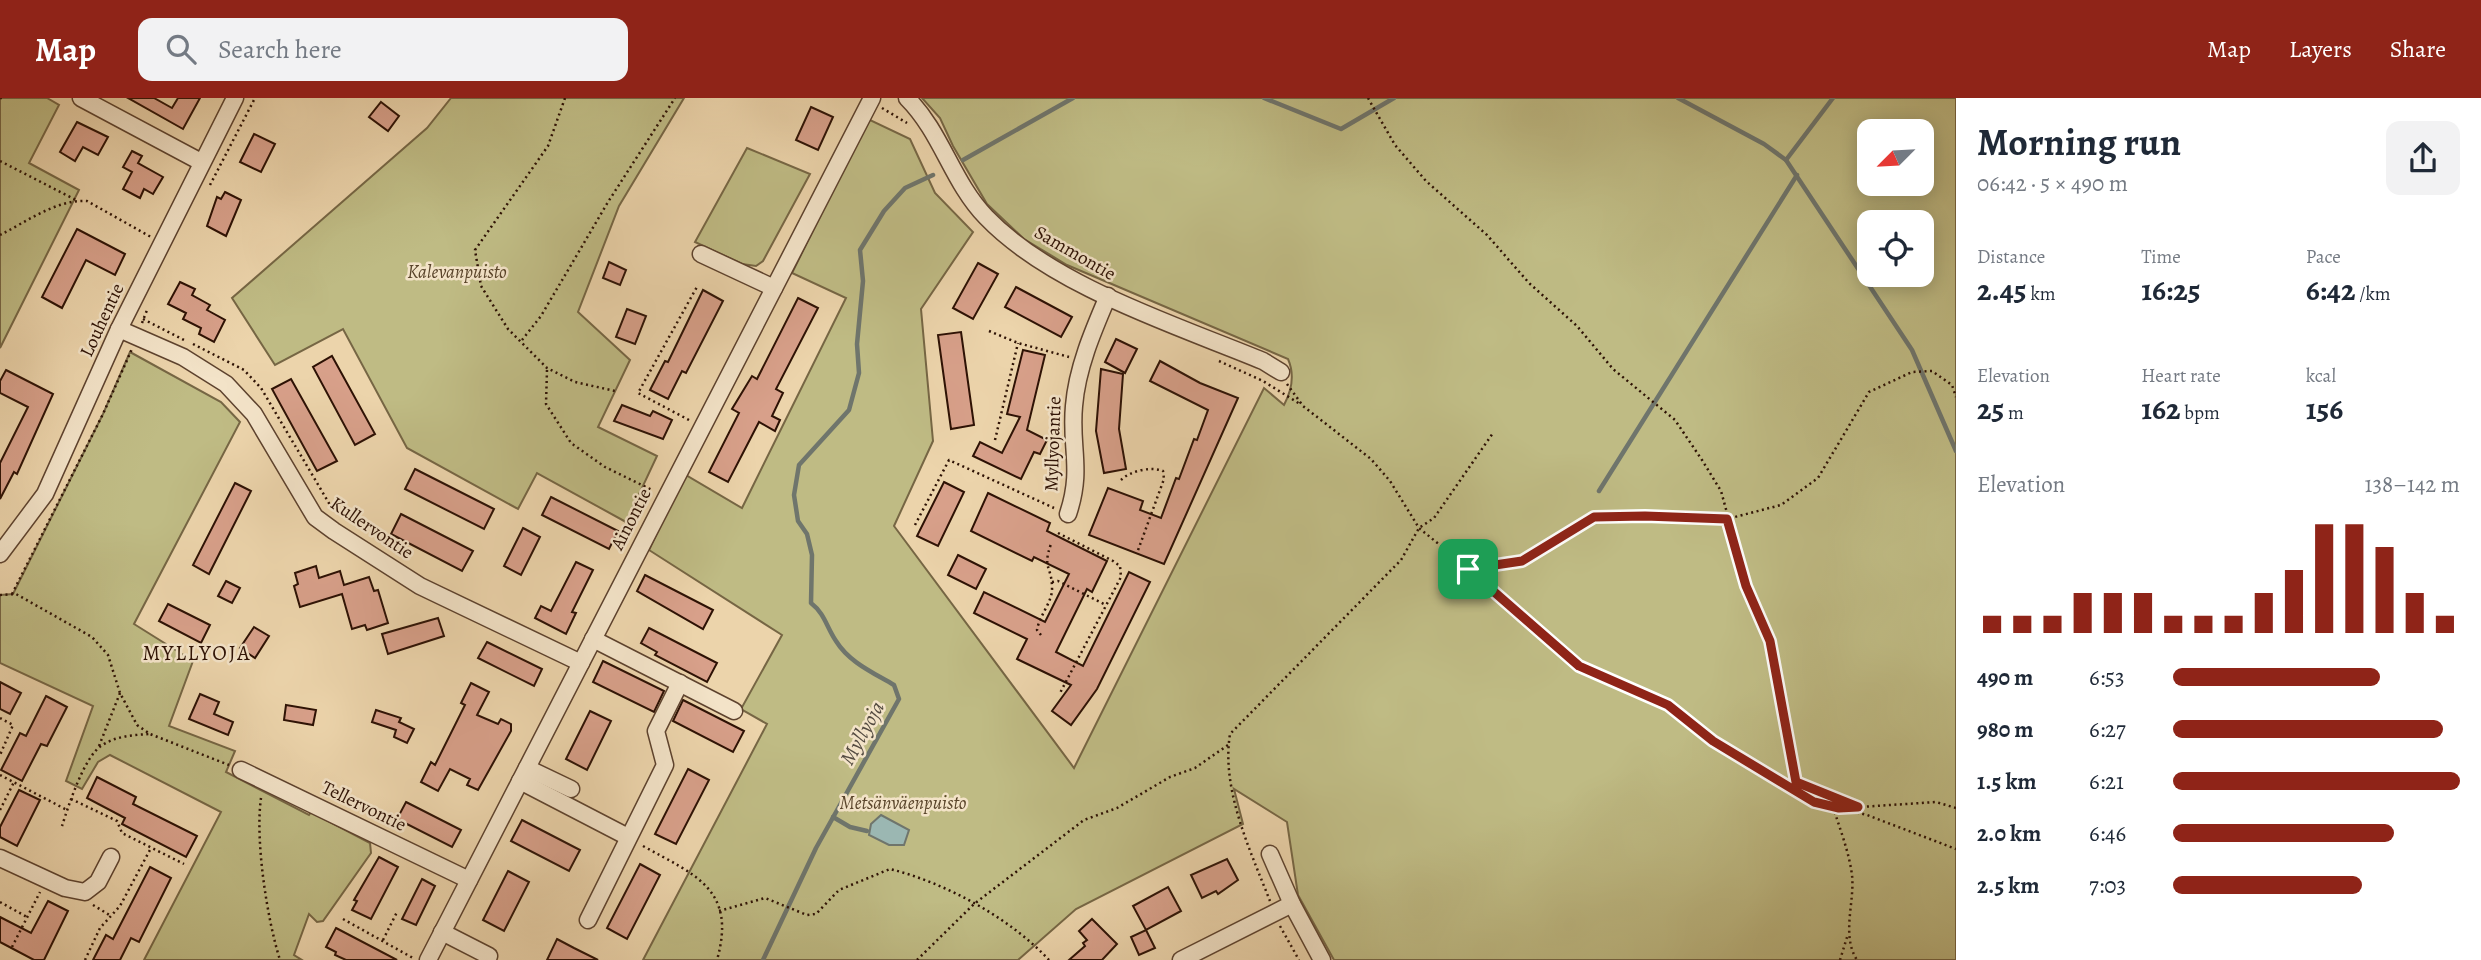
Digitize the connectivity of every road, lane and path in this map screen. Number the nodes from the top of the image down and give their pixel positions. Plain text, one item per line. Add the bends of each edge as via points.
1 (0, 98) edge
2 (5, 98) edge
3 (81, 98) edge
4 (235, 98) edge
5 (565, 98) edge
6 (675, 98) edge
7 (872, 98) edge
8 (907, 98) edge
9 (1368, 98) edge
10 (0, 161) edge
11 (201, 162) junction
12 (76, 200) junction
13 (0, 235) edge
14 (162, 243) junction
15 (701, 254) dead end
16 (698, 285) dead end
17 (774, 288) junction
18 (1108, 296) junction
19 (119, 329) junction
20 (989, 331) dead end
21 (521, 341) junction
22 (1018, 343) junction
23 (1074, 358) dead end
24 (547, 368) junction
25 (1281, 372) joint
26 (615, 391) dead end
27 (1956, 397) edge
28 (689, 420) dead end
29 (1493, 433) dead end
30 (995, 440) dead end
31 (1121, 480) dead end
32 (652, 490) dead end
33 (1068, 514) joint
34 (1727, 519) junction
35 (915, 525) dead end
36 (1419, 528) junction
37 (1058, 533) dead end
38 (1051, 544) dead end
39 (1137, 553) dead end
40 (0, 554) edge
41 (1468, 569) junction
42 (1051, 582) junction
43 (0, 594) edge
44 (1106, 606) junction
45 (1041, 635) dead end
46 (593, 639) junction
47 (580, 663) junction
48 (680, 683) junction
49 (120, 693) junction
50 (1060, 694) dead end
51 (734, 711) dead end
52 (0, 719) edge
53 (150, 734) junction
54 (99, 746) junction
55 (1228, 746) junction
56 (0, 755) edge
57 (247, 773) junction
58 (523, 774) junction
59 (0, 775) edge
60 (14, 782) junction
61 (1796, 782) junction
62 (571, 789) dead end
63 (1798, 792) junction
64 (71, 799) junction
65 (1833, 807) junction
66 (1858, 807) junction
67 (1839, 808) junction
68 (1956, 808) edge
69 (0, 810) edge
70 (67, 810) junction
71 (62, 826) dead end
72 (628, 837) junction
73 (151, 848) junction
74 (1956, 849) edge
75 (1270, 854) dead end
76 (111, 857) dead end
77 (0, 858) edge
78 (184, 864) dead end
79 (46, 880) junction
80 (469, 880) junction
81 (85, 892) junction
82 (0, 902) edge
83 (974, 904) junction
84 (1292, 904) junction
85 (719, 911) junction
86 (397, 912) dead end
87 (1274, 912) junction
88 (111, 916) junction
89 (27, 917) junction
90 (343, 919) dead end
91 (588, 920) dead end
92 (1849, 931) junction
93 (442, 932) junction
94 (382, 941) junction
95 (12, 947) dead end
96 (489, 956) dead end
97 (1199, 956) edge
98 (85, 960) edge
99 (280, 960) edge
100 (415, 960) edge
101 (428, 960) edge
102 (717, 960) edge
103 (917, 960) edge
104 (1049, 960) edge
105 (1181, 960) edge
106 (1299, 960) edge
107 (1322, 960) edge
108 (1840, 960) edge
109 (1857, 960) edge

1 - 2 path
3 - 11 street
4 - 11 street, Louhentie
5 - 21 path via 548,146 475,250 481,286
6 - 21 path via 541,316
7 - 17 street, Ainontie
8 - 18 street, Sammontie via 930,123 958,181 986,218 1019,245
9 - 34 path via 1395,145 1426,181 1487,235 1613,369 1675,420 1721,491
10 - 12 path
11 - 14 street, Louhentie
12 - 13 path
12 - 14 path via 87,201
14 - 19 street, Louhentie
15 - 17 street
16 - 28 path via 638,393
17 - 46 street, Ainontie
18 - 25 street, Sammontie
18 - 33 street, Myllyojantie via 1079,374 1074,408 1077,486
19 - 40 street, Louhentie via 45,494
19 - 47 street, Kullervontie via 183,357 226,384 254,414 316,517 334,531 420,586
20 - 22 path
21 - 24 path
22 - 23 path
22 - 30 path
24 - 26 path via 575,382
24 - 32 path via 546,404 571,443 605,467
25 - 36 path via 1303,406 1371,459
27 - 34 path via 1952,385 1932,371 1916,372 1869,392 1818,478 1781,505
29 - 36 path via 1434,518
31 - 39 path via 1127,474 1156,468 1163,471
33 - 35 path via 949,460
34 - 41 path via 1594,517 1522,561
34 - 61 path via 1746,586 1770,641
36 - 41 path
36 - 55 path via 1401,560 1236,726
37 - 44 path via 1120,566 1121,577
38 - 42 path via 1045,560
41 - 63 path via 1579,666 1668,705 1713,741
42 - 44 path via 1058,581
42 - 45 path via 1037,630
43 - 49 path via 16,594 92,636 108,655
44 - 50 path
46 - 47 street, Ainontie
46 - 48 street
47 - 58 street, Ainontie
48 - 51 street
48 - 72 street via 656,731 665,765
49 - 53 path via 128,713
49 - 54 path
52 - 56 path via 13,725
53 - 54 path via 125,736
53 - 57 path
54 - 64 path
55 - 83 path via 1195,768 1084,820
55 - 87 path via 1228,772 1251,854
57 - 80 street, Tellervontie
57 - 99 path via 261,797 260,830 272,936
58 - 62 street
58 - 72 street
58 - 80 street, Ainontie
59 - 60 path
60 - 69 path
60 - 70 path
61 - 63 path
61 - 66 path
63 - 65 path
64 - 70 path
64 - 73 path via 117,821 122,833
65 - 67 path
65 - 92 path via 1852,876
66 - 67 path
66 - 68 path via 1936,802
67 - 74 path
70 - 71 path
72 - 85 path via 696,876 713,890
72 - 91 street
73 - 78 path
73 - 88 path
75 - 84 street
76 - 81 street via 98,882
77 - 79 street
79 - 81 street
79 - 89 path
80 - 93 street, Ainontie
81 - 88 path via 91,903
82 - 89 path
83 - 85 path via 890,869 839,890 816,914 804,914 765,898
83 - 103 path
83 - 104 path via 1031,940
84 - 87 street
84 - 107 street
85 - 102 path
86 - 94 path
87 - 97 street
87 - 106 path
88 - 98 path
89 - 95 path
90 - 94 path
92 - 108 path
92 - 109 path
93 - 96 street
93 - 101 street, Ainontie
94 - 100 path
97 - 105 street

